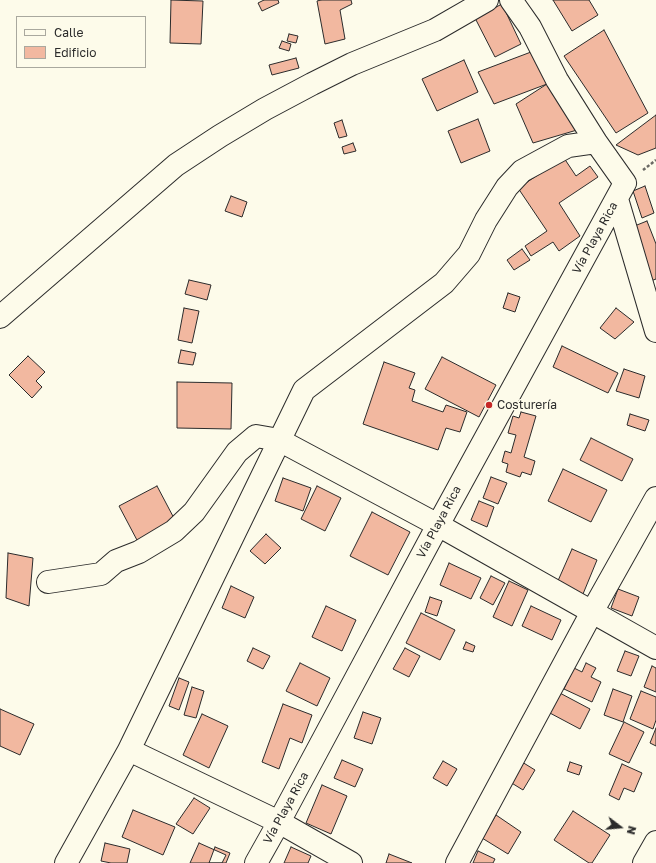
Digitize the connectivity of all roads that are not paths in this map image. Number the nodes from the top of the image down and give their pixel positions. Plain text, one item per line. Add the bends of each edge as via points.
1 (488, 0) edge
2 (511, 0) edge
3 (596, 142) junction
4 (621, 191) junction
5 (0, 317) edge
6 (656, 331) edge
7 (279, 440) junction
8 (656, 498) edge
9 (438, 525) junction
10 (48, 582) dead end
11 (592, 612) junction
12 (656, 648) edge
13 (129, 750) junction
14 (279, 822) junction
15 (656, 842) edge
16 (66, 863) edge
17 (256, 863) edge
18 (351, 863) edge
19 (457, 863) edge
20 (644, 863) edge

1 - 5 street via 435,30 366,58 312,84 220,136 176,165
2 - 3 street
3 - 4 street
3 - 7 street via 568,146 522,171 507,187 469,254 444,283 304,390
4 - 6 street
4 - 9 street, Vía Playa Rica
7 - 9 street
7 - 10 street via 256,436 237,452 194,512 174,531 139,552 116,561 101,574
7 - 13 street
8 - 11 street
9 - 11 street
9 - 14 street, Vía Playa Rica
11 - 12 street
11 - 19 street
13 - 14 street
13 - 16 street
14 - 17 street, Vía Playa Rica
14 - 18 street
15 - 20 street

